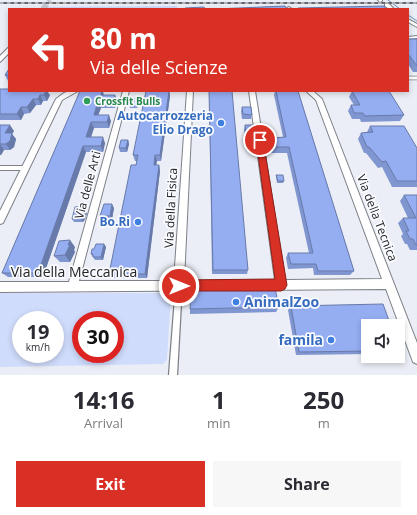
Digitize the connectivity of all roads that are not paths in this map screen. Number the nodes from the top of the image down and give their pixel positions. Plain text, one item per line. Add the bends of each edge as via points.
1 (386, 5) dead end
2 (390, 8) edge
3 (8, 50) edge
4 (0, 60) edge
5 (65, 92) edge
6 (126, 92) edge
7 (190, 92) edge
8 (252, 92) edge
9 (310, 92) edge
10 (0, 168) edge
11 (25, 168) junction
12 (3, 208) edge
13 (0, 220) edge
14 (389, 284) junction
15 (281, 285) junction
16 (74, 286) junction
17 (179, 286) junction
18 (0, 287) edge
19 (417, 358) edge
20 (173, 375) edge

1 - 2 street
3 - 4 street
5 - 11 street via 56,104
6 - 16 street, Via delle Arti
7 - 17 street, Via della Fisica
8 - 15 street
9 - 14 street, Via della Tecnica via 319,99
10 - 11 lane
11 - 12 street
12 - 13 street
14 - 15 street, Via della Meccanica
14 - 19 street, Via della Tecnica
15 - 17 street, Via della Meccanica
16 - 17 street, Via della Meccanica
16 - 18 street, Via della Meccanica
17 - 20 street, Via della Fisica

